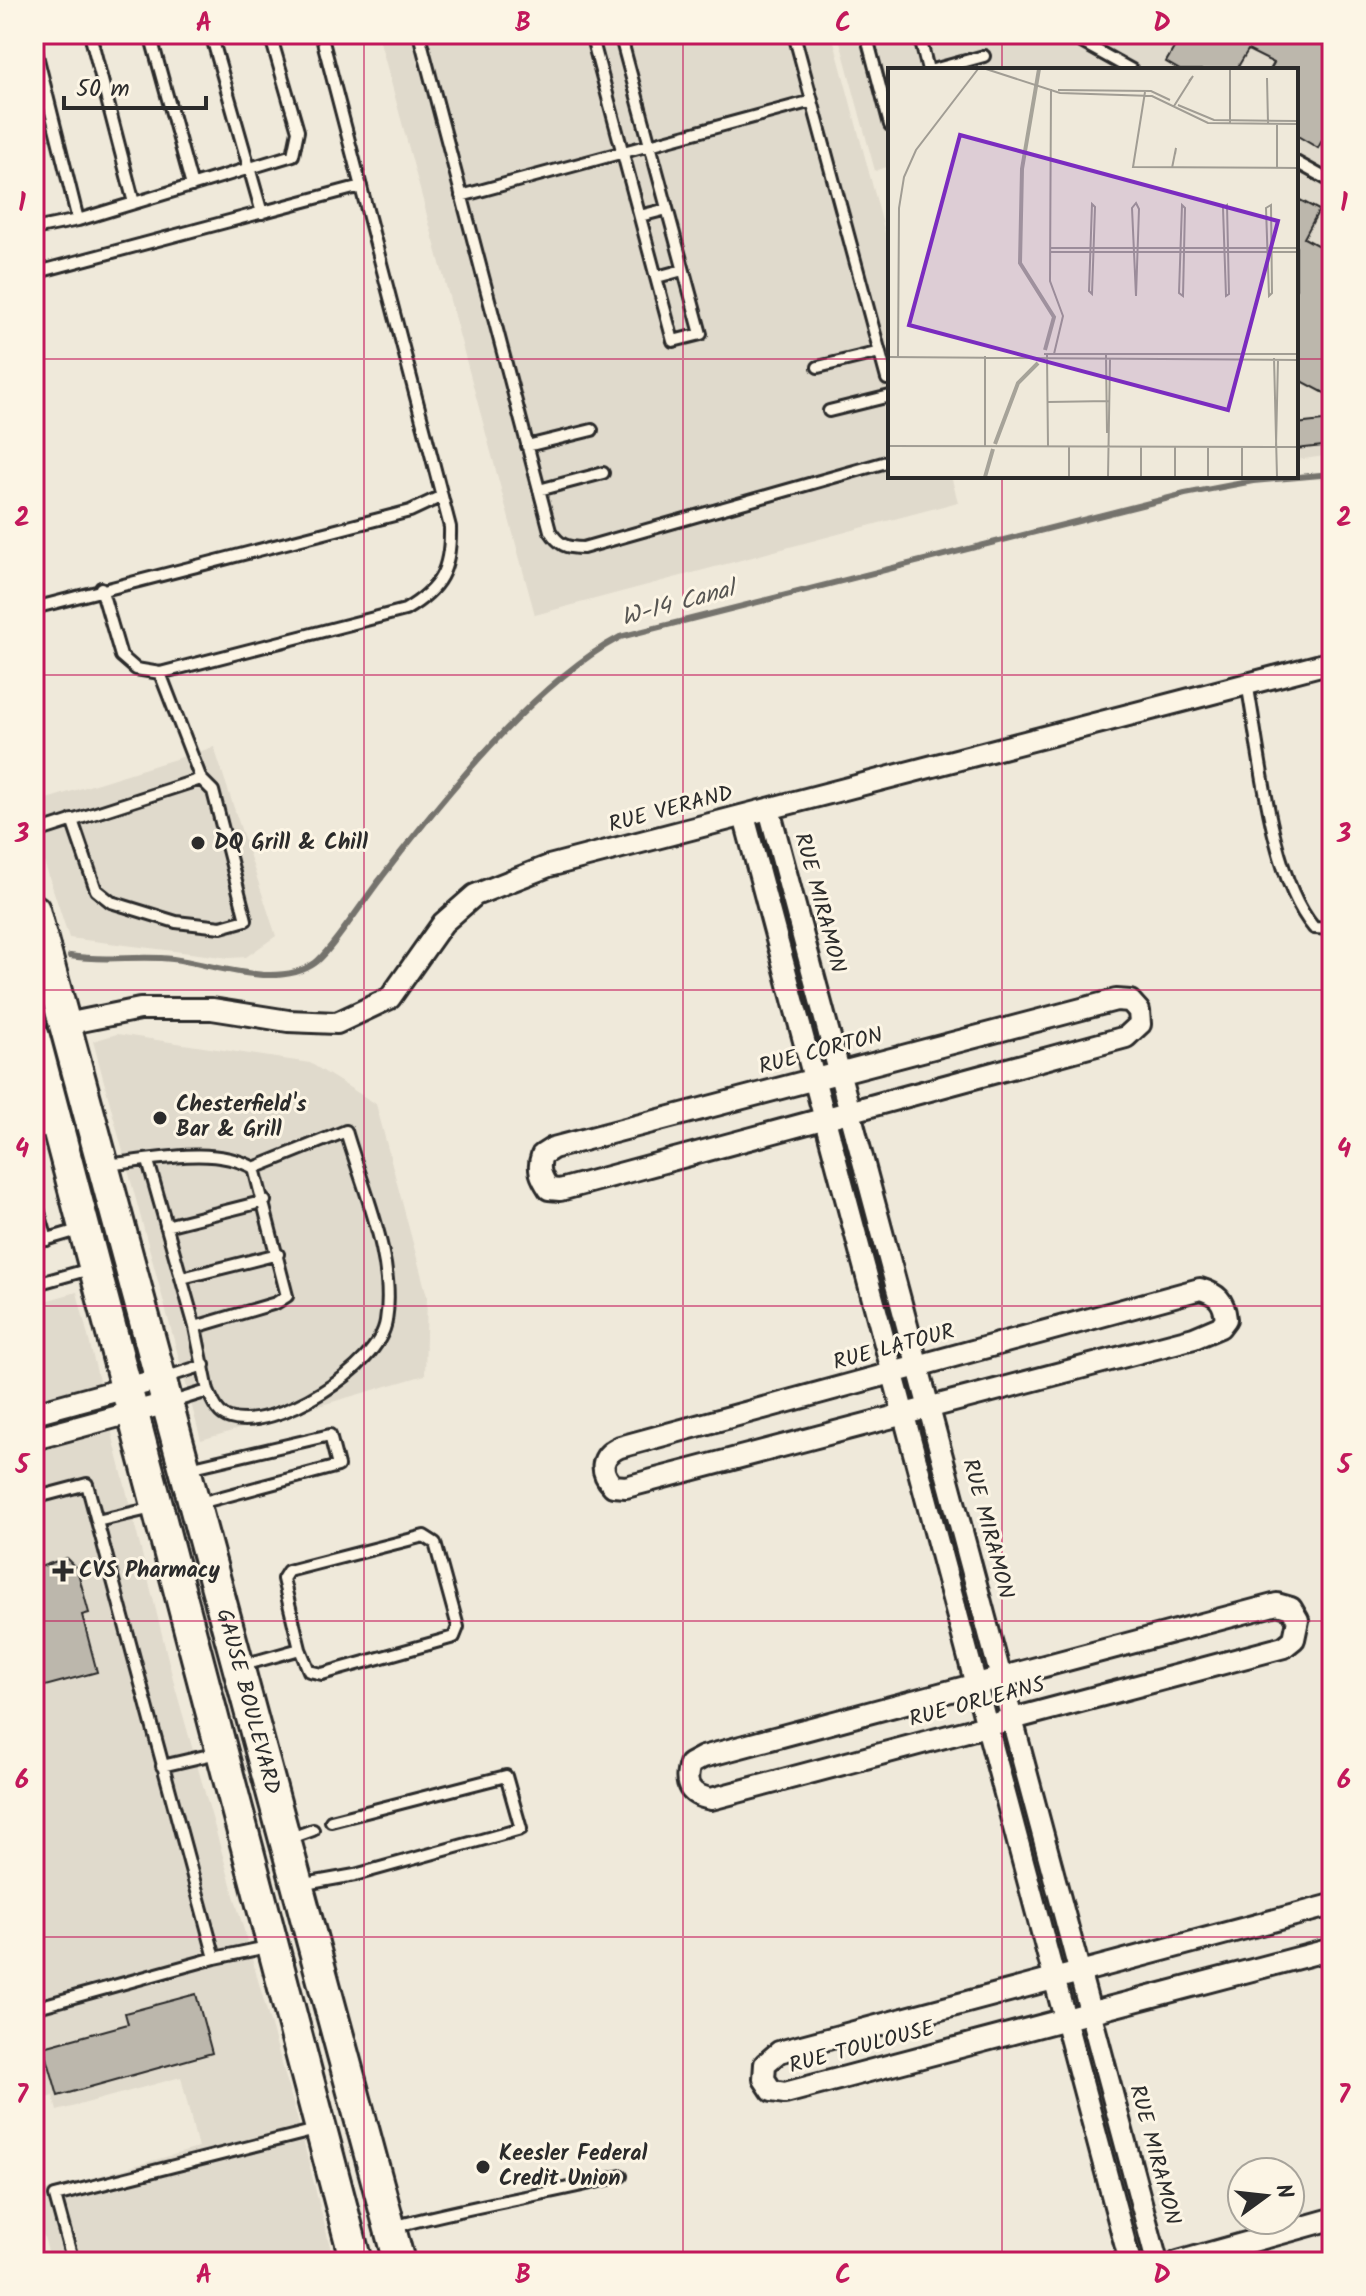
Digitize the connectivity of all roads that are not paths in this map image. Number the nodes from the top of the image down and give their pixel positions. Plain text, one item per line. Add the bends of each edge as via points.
1 (90, 34) edge
2 (150, 34) edge
3 (211, 34) edge
4 (270, 34) edge
5 (321, 34) edge
6 (419, 34) edge
7 (591, 34) edge
8 (620, 34) edge
9 (794, 34) edge
10 (866, 34) edge
11 (919, 34) edge
12 (1067, 34) edge
13 (34, 43) edge
14 (984, 56) dead end
15 (930, 68) edge
16 (939, 68) edge
17 (1125, 68) edge
18 (812, 101) junction
19 (888, 117) edge
20 (650, 145) junction
21 (623, 152) junction
22 (1298, 163) edge
23 (248, 169) junction
24 (1332, 182) edge
25 (192, 186) junction
26 (361, 186) junction
27 (461, 196) junction
28 (134, 203) junction
29 (667, 209) junction
30 (262, 213) junction
31 (640, 216) junction
32 (78, 220) junction
33 (34, 229) edge
34 (683, 270) junction
35 (34, 273) edge
36 (657, 277) junction
37 (880, 352) junction
38 (818, 367) dead end
39 (888, 379) edge
40 (888, 396) edge
41 (829, 411) dead end
42 (592, 430) dead end
43 (527, 446) junction
44 (888, 462) edge
45 (603, 473) dead end
46 (539, 490) junction
47 (442, 496) junction
48 (101, 588) junction
49 (36, 603) edge
50 (1332, 662) edge
51 (160, 673) junction
52 (1247, 683) junction
53 (201, 779) junction
54 (769, 809) junction
55 (744, 816) junction
56 (72, 820) junction
57 (34, 833) edge
58 (34, 910) edge
59 (1332, 929) edge
60 (44, 985) edge
61 (66, 1024) junction
62 (34, 1037) edge
63 (839, 1072) junction
64 (814, 1078) junction
65 (851, 1113) junction
66 (825, 1120) junction
67 (46, 1130) edge
68 (148, 1161) junction
69 (105, 1165) junction
70 (254, 1168) junction
71 (34, 1195) edge
72 (265, 1201) junction
73 (166, 1226) junction
74 (85, 1228) junction
75 (47, 1240) junction
76 (34, 1243) edge
77 (278, 1254) junction
78 (34, 1261) edge
79 (95, 1267) junction
80 (182, 1278) junction
81 (195, 1327) junction
82 (204, 1365) junction
83 (918, 1366) junction
84 (893, 1373) junction
85 (163, 1391) junction
86 (208, 1391) junction
87 (130, 1400) junction
88 (929, 1406) junction
89 (34, 1413) edge
90 (903, 1413) junction
91 (34, 1439) edge
92 (184, 1469) junction
93 (34, 1498) edge
94 (194, 1505) junction
95 (158, 1506) junction
96 (97, 1521) junction
97 (300, 1649) junction
98 (238, 1666) junction
99 (1001, 1676) junction
100 (976, 1683) junction
101 (1012, 1718) junction
102 (987, 1725) junction
103 (260, 1746) junction
104 (223, 1752) junction
105 (162, 1766) junction
106 (331, 1821) dead end
107 (297, 1885) junction
108 (1332, 1905) edge
109 (273, 1946) junction
110 (1332, 1949) edge
111 (215, 1958) junction
112 (1080, 1971) junction
113 (1054, 1978) junction
114 (34, 2008) edge
115 (1091, 2013) junction
116 (1065, 2020) junction
117 (321, 2129) junction
118 (621, 2176) dead end
119 (1332, 2219) edge
120 (390, 2228) junction
121 (73, 2262) edge
122 (356, 2262) edge
123 (399, 2262) edge
124 (1130, 2262) edge
125 (1157, 2262) edge
126 (1178, 2262) edge

1 - 28 lane
2 - 25 lane
3 - 23 lane
4 - 23 lane via 298,131 293,155
5 - 26 lane
6 - 27 lane
7 - 21 lane
8 - 20 lane
9 - 18 lane
10 - 19 lane
11 - 15 lane
12 - 17 lane
13 - 32 lane
14 - 16 lane
18 - 20 lane
18 - 37 lane
20 - 21 lane
20 - 29 lane
21 - 27 lane
21 - 31 lane
22 - 24 lane
23 - 25 lane
23 - 30 lane
25 - 28 lane
26 - 30 lane
26 - 47 lane
27 - 43 lane
28 - 32 lane
29 - 31 lane
29 - 34 lane
30 - 35 lane
31 - 36 lane
32 - 33 lane
34 - 36 lane
34 - 36 lane via 701,334 673,341
37 - 38 lane
37 - 39 lane
40 - 41 lane
42 - 43 lane
43 - 46 lane
44 - 46 lane via 583,548 557,542
45 - 46 lane
47 - 48 lane via 410,511
47 - 51 lane via 450,551 430,595 405,610
48 - 49 lane
48 - 51 lane via 121,656 136,669
50 - 52 street, RUE VERAND
51 - 53 lane
52 - 54 street, RUE VERAND
52 - 59 lane via 1276,839 1299,910 1314,928
53 - 56 lane
53 - 56 lane via 213,791 246,920 221,927 176,922 111,902 96,890
54 - 55 street, RUE VERAND
54 - 63 street, RUE MIRAMON
55 - 61 street, RUE VERAND via 549,866 475,895 443,923 390,998 337,1023 212,1009 140,1009
55 - 64 street
56 - 57 lane
58 - 60 main road, GAUSE BOULEVARD
60 - 61 main road, GAUSE BOULEVARD
61 - 69 main road, GAUSE BOULEVARD
62 - 67 main road, GAUSE BOULEVARD
63 - 64 street, RUE CORTON
63 - 65 street, RUE MIRAMON
63 - 65 street, RUE CORTON via 1116,1000 1130,1001 1139,1011 1140,1024 1126,1037
64 - 66 street
64 - 66 street, RUE CORTON via 553,1148 542,1155 541,1177 549,1189 560,1190
65 - 66 street, RUE CORTON
65 - 83 street, RUE MIRAMON
66 - 84 street
67 - 74 main road, GAUSE BOULEVARD
68 - 69 lane
68 - 70 lane via 216,1155
68 - 73 lane
69 - 85 main road, GAUSE BOULEVARD
70 - 72 lane
70 - 86 lane via 346,1131 389,1286 386,1325 368,1359 342,1382 289,1409 246,1421 228,1418
71 - 75 lane
72 - 73 lane
72 - 77 lane
73 - 80 lane
74 - 75 lane
74 - 79 main road, GAUSE BOULEVARD
75 - 76 lane
77 - 80 lane
77 - 81 lane via 287,1296
78 - 79 lane via 40,1283
79 - 87 main road, GAUSE BOULEVARD
80 - 81 lane
81 - 82 lane
82 - 85 lane
82 - 86 lane
83 - 84 street, RUE LATOUR
83 - 88 street, RUE MIRAMON
83 - 88 street, RUE LATOUR via 1186,1290 1215,1293 1225,1306 1220,1327 1194,1338
84 - 90 street
84 - 90 street, RUE LATOUR via 620,1447 609,1451 604,1476 613,1486 626,1487
85 - 86 lane
85 - 87 street
85 - 92 main road, GAUSE BOULEVARD
87 - 89 street
87 - 91 street
87 - 95 main road, GAUSE BOULEVARD
88 - 90 street, RUE LATOUR
88 - 99 street, RUE MIRAMON
90 - 100 street
92 - 94 main road, GAUSE BOULEVARD
92 - 94 lane via 330,1435 338,1466
93 - 96 lane via 87,1484
94 - 98 main road, GAUSE BOULEVARD
95 - 96 lane
95 - 104 main road, GAUSE BOULEVARD
96 - 105 lane
97 - 97 lane via 283,1579 288,1571 424,1536 435,1543 458,1627 454,1637 322,1674 309,1671
97 - 98 lane
98 - 103 main road, GAUSE BOULEVARD
99 - 100 street, RUE ORLEANS
99 - 101 street, RUE MIRAMON
99 - 101 street, RUE ORLEANS via 1277,1604 1291,1608 1298,1620 1294,1639 1284,1647
100 - 102 street
100 - 102 street, RUE ORLEANS via 703,1757 690,1764 689,1789 711,1799
101 - 102 street, RUE ORLEANS
101 - 112 street, RUE MIRAMON
102 - 113 street
103 - 104 main road
103 - 107 main road, GAUSE BOULEVARD via 299,1835
104 - 105 lane
104 - 109 main road, GAUSE BOULEVARD
105 - 111 lane
106 - 107 lane via 506,1776 521,1829 355,1875
107 - 120 main road, GAUSE BOULEVARD
108 - 112 street, RUE TOULOUSE
109 - 111 lane
109 - 117 main road, GAUSE BOULEVARD
110 - 115 street, RUE TOULOUSE
111 - 114 lane
112 - 113 street, RUE TOULOUSE
112 - 115 street, RUE MIRAMON
113 - 116 street
113 - 116 street, RUE TOULOUSE via 779,2052 765,2064 764,2079 772,2091 785,2093
115 - 116 street, RUE TOULOUSE
115 - 125 street, RUE MIRAMON
116 - 124 street
117 - 121 lane via 55,2196
117 - 122 main road, GAUSE BOULEVARD
118 - 120 lane
119 - 126 street
120 - 123 main road, GAUSE BOULEVARD

